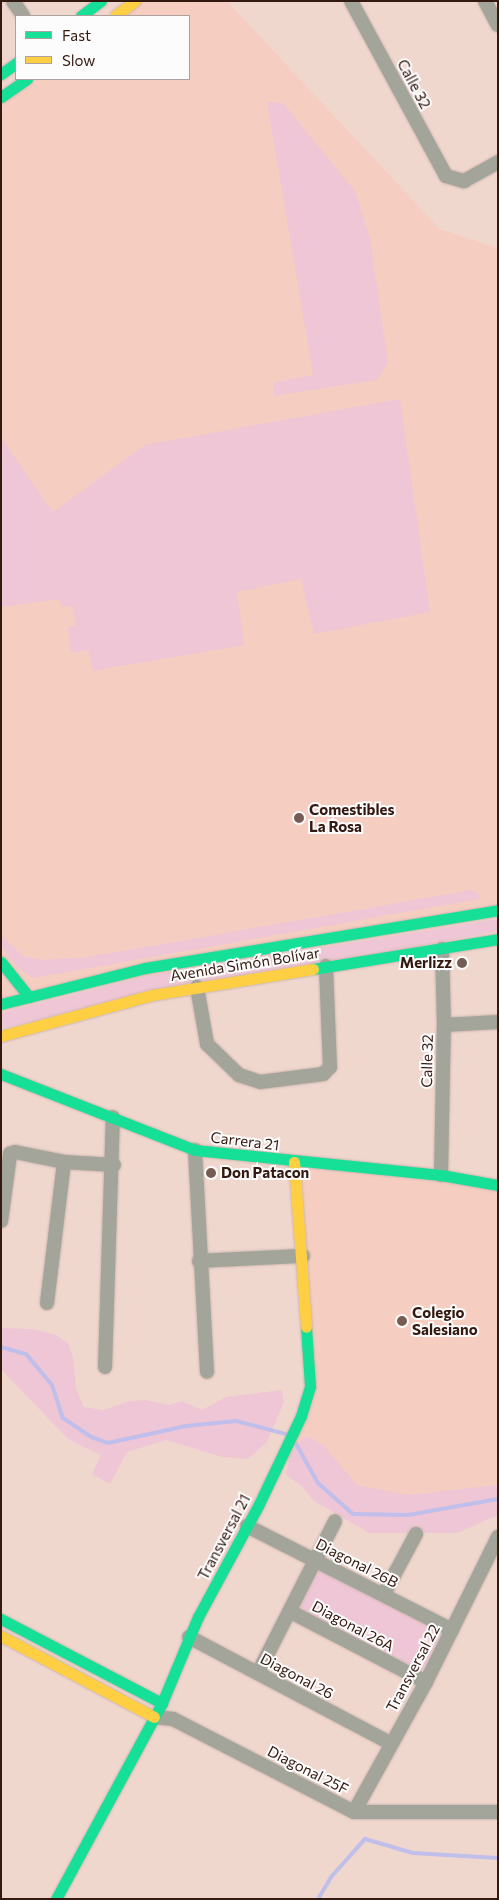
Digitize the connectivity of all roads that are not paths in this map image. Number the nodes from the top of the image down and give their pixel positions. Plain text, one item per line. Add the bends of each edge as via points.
1 (13, 1) edge
2 (101, 1) edge
3 (135, 1) edge
4 (351, 1) edge
5 (485, 1) edge
6 (23, 15) edge
7 (82, 15) edge
8 (116, 15) edge
9 (498, 25) edge
10 (15, 64) edge
11 (1, 74) edge
12 (26, 80) edge
13 (1, 97) edge
14 (498, 162) edge
15 (498, 910) edge
16 (498, 939) edge
17 (442, 949) junction
18 (1, 962) edge
19 (326, 966) junction
20 (197, 987) junction
21 (29, 996) junction
22 (1, 1004) edge
23 (498, 1022) edge
24 (444, 1025) junction
25 (1, 1036) edge
26 (1, 1074) edge
27 (113, 1117) junction
28 (195, 1150) junction
29 (64, 1162) junction
30 (294, 1162) junction
31 (114, 1165) junction
32 (441, 1175) junction
33 (498, 1185) edge
34 (1, 1221) edge
35 (303, 1256) junction
36 (199, 1261) junction
37 (47, 1303) dead end
38 (104, 1367) dead end
39 (207, 1372) dead end
40 (335, 1521) dead end
41 (247, 1526) junction
42 (416, 1534) dead end
43 (498, 1537) edge
44 (316, 1560) junction
45 (384, 1594) junction
46 (292, 1612) junction
47 (1, 1619) edge
48 (452, 1630) junction
49 (1, 1636) edge
50 (190, 1637) junction
51 (258, 1673) junction
52 (426, 1682) junction
53 (162, 1703) junction
54 (154, 1717) junction
55 (173, 1719) junction
56 (390, 1743) junction
57 (354, 1812) junction
58 (498, 1812) edge
59 (56, 1899) edge

1 - 6 street
2 - 7 street
3 - 8 street
4 - 14 street, Calle 32 via 442,170 452,180 464,182
5 - 9 street
10 - 11 street
12 - 13 street
15 - 21 street, Avenida Simón Bolívar via 145,968
16 - 17 street, Avenida Simón Bolívar
17 - 19 street, Avenida Simón Bolívar
17 - 24 street, Calle 32
18 - 21 street
19 - 20 street, Avenida Simón Bolívar
19 - 20 street via 330,1067 323,1074 260,1082 248,1080 208,1044
20 - 25 street, Avenida Simón Bolívar via 152,995
21 - 22 street, Avenida Simón Bolívar
23 - 24 street
24 - 32 street, Calle 32
26 - 27 street, Carrera 21
27 - 28 street, Carrera 21
27 - 31 street
28 - 30 street, Carrera 21
28 - 36 street
29 - 31 street
29 - 34 street via 15,1152 10,1154
29 - 37 street
30 - 32 street, Carrera 21
30 - 35 street, Transversal 21
31 - 38 street via 105,1294
32 - 33 street, Carrera 21
35 - 36 street
35 - 41 street, Transversal 21 via 310,1386 301,1416
36 - 39 street
40 - 44 street
41 - 44 street, Diagonal 26B
41 - 50 street, Transversal 21
42 - 45 street
43 - 48 street, Transversal 22
44 - 45 street, Diagonal 26B
44 - 46 street
45 - 48 street, Diagonal 26B
46 - 51 street
46 - 52 street, Diagonal 26A
47 - 53 street, Diagonal 25F
48 - 52 street, Transversal 22
49 - 54 street, Diagonal 25F
50 - 51 street, Diagonal 26
50 - 53 street, Transversal 21
51 - 56 street, Diagonal 26
52 - 56 street, Transversal 22
53 - 54 street, Transversal 21
53 - 55 street, Diagonal 25F
54 - 55 street, Diagonal 25F
54 - 59 street, Transversal 21
55 - 57 street, Diagonal 25F
56 - 57 street, Transversal 22
57 - 58 street, Diagonal 25F

